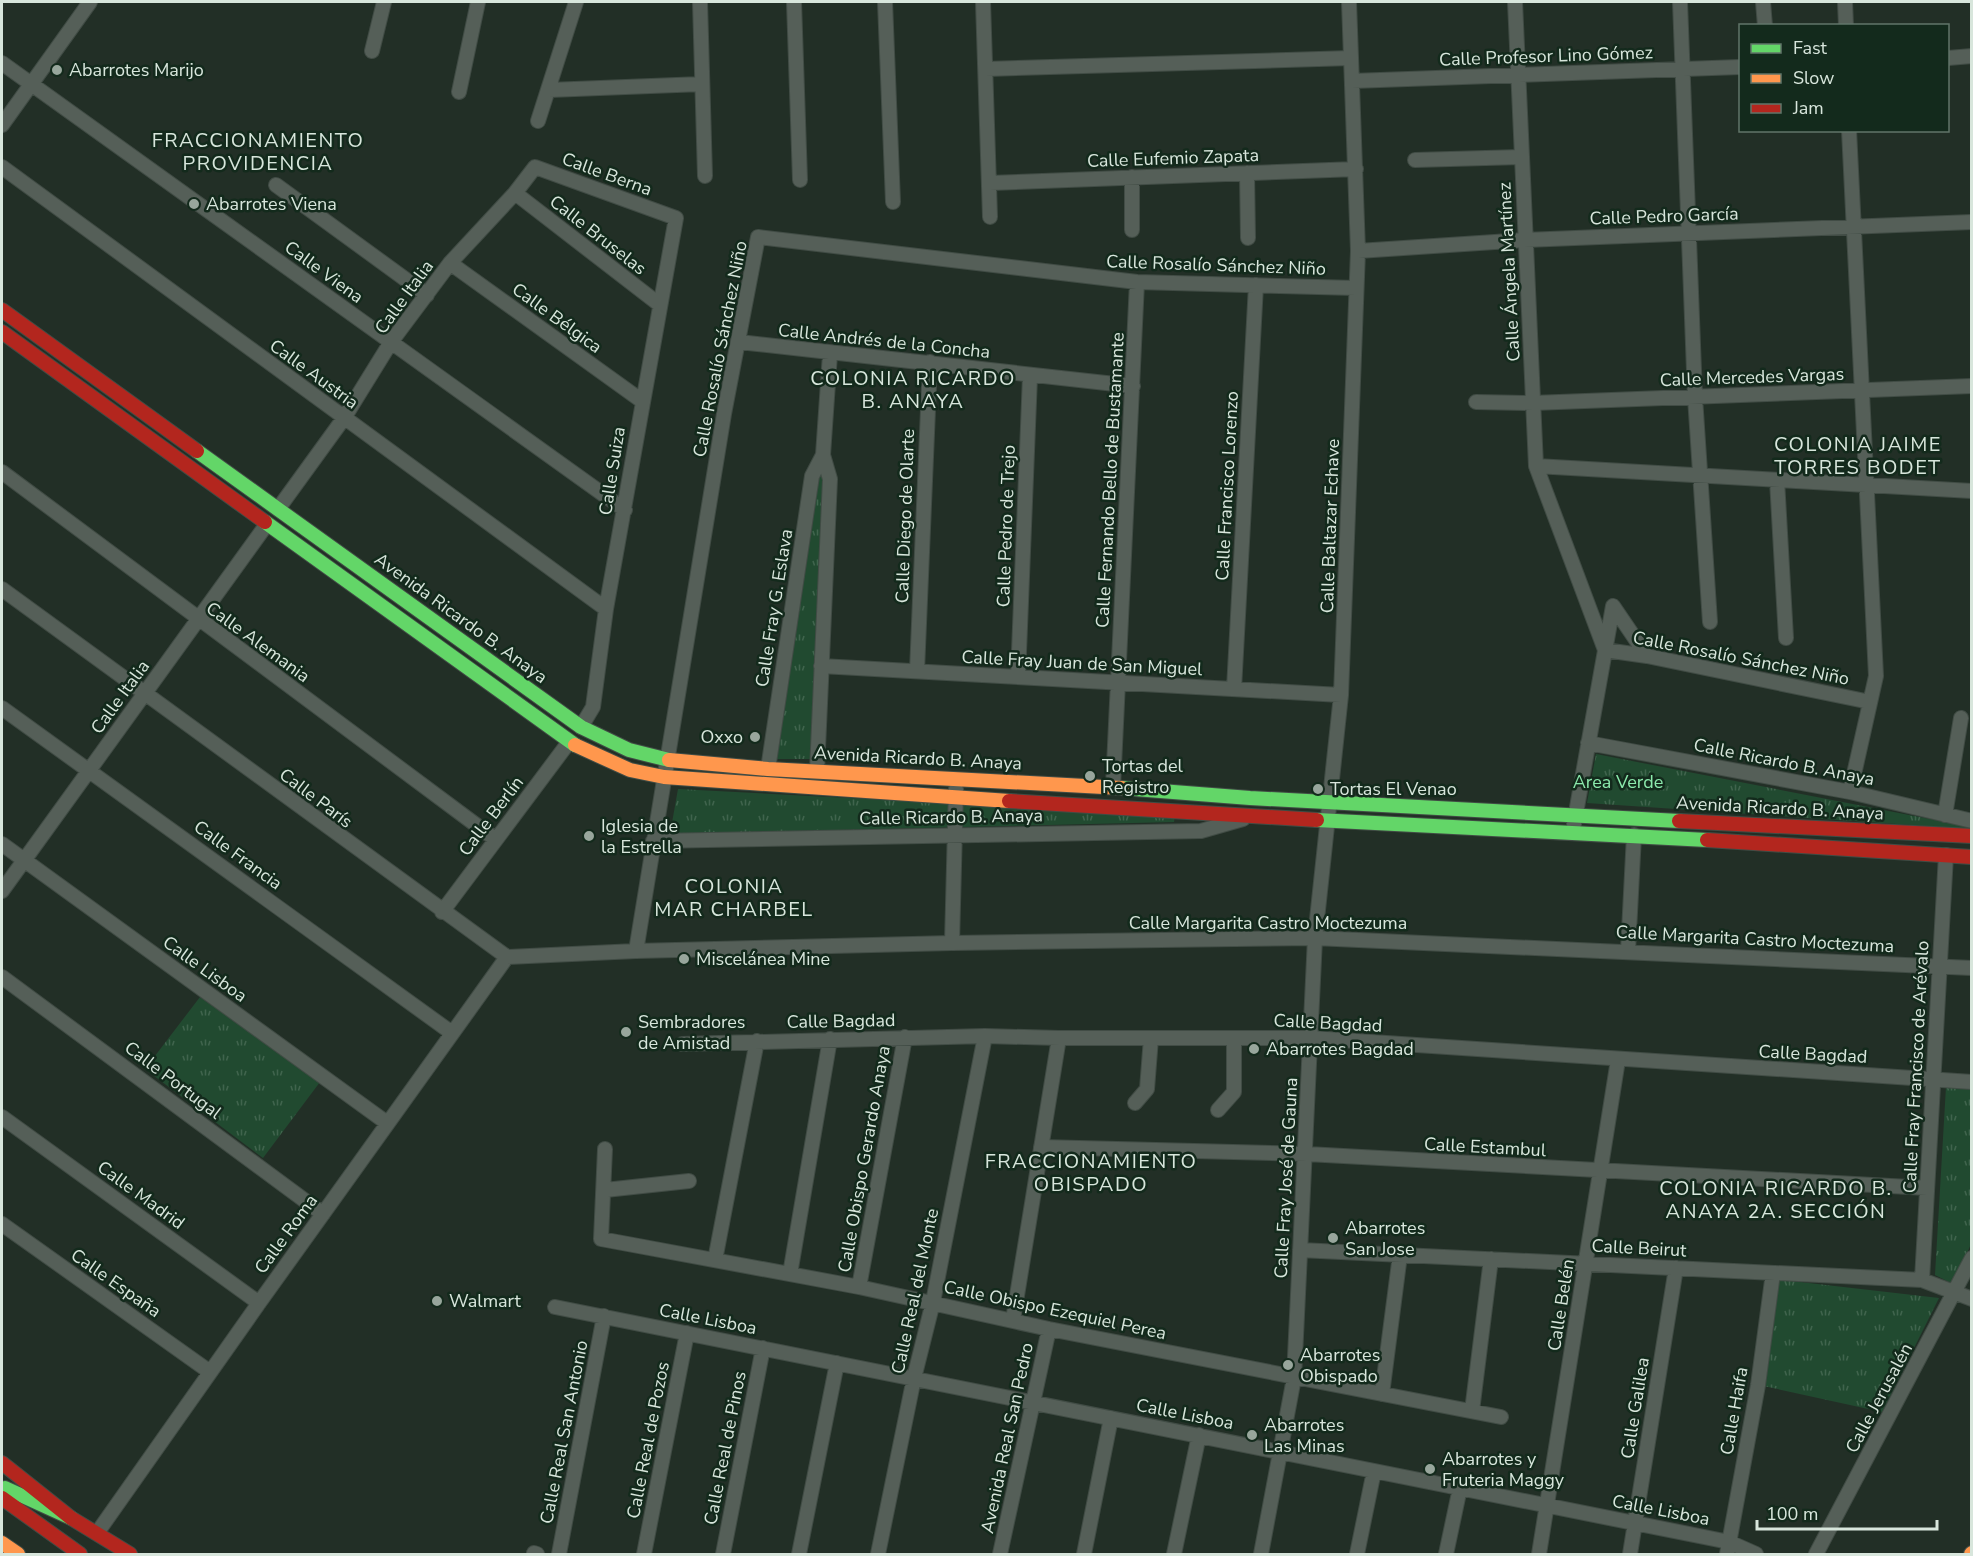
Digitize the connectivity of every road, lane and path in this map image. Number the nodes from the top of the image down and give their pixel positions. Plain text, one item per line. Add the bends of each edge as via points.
1 (384, 2) edge
2 (478, 2) edge
3 (576, 2) edge
4 (700, 2) edge
5 (794, 2) edge
6 (885, 2) edge
7 (983, 2) edge
8 (1349, 2) edge
9 (1515, 2) edge
10 (1680, 2) edge
11 (1763, 2) edge
12 (1845, 2) edge
13 (85, 3) edge
14 (1765, 24) edge
15 (1846, 24) edge
16 (372, 51) dead end
17 (1971, 57) edge
18 (1351, 58) junction
19 (1949, 58) edge
20 (2, 63) edge
21 (1739, 66) edge
22 (1682, 68) junction
23 (986, 69) junction
24 (1518, 76) junction
25 (1352, 81) junction
26 (31, 84) junction
27 (702, 84) junction
28 (549, 90) junction
29 (459, 92) dead end
30 (538, 122) dead end
31 (2, 125) edge
32 (1849, 132) edge
33 (1521, 157) junction
34 (1415, 160) dead end
35 (2, 167) edge
36 (1356, 169) junction
37 (528, 173) joint
38 (1247, 173) junction
39 (705, 176) dead end
40 (1132, 177) junction
41 (800, 180) dead end
42 (990, 183) junction
43 (276, 185) dead end
44 (515, 193) junction
45 (893, 202) dead end
46 (990, 217) dead end
47 (676, 218) joint
48 (1971, 222) edge
49 (1853, 227) junction
50 (1132, 230) dead end
51 (1690, 232) junction
52 (1248, 238) dead end
53 (1526, 240) junction
54 (1358, 251) junction
55 (450, 263) junction
56 (1137, 282) junction
57 (1256, 285) junction
58 (1356, 288) junction
59 (427, 295) junction
60 (660, 305) junction
61 (2, 310) edge
62 (2, 332) edge
63 (392, 342) junction
64 (739, 342) junction
65 (830, 354) junction
66 (930, 362) junction
67 (1030, 376) junction
68 (1133, 386) junction
69 (1971, 386) edge
70 (1862, 392) junction
71 (1695, 397) junction
72 (642, 401) junction
73 (1476, 402) dead end
74 (1533, 403) junction
75 (344, 418) junction
76 (823, 455) junction
77 (207, 458) junction
78 (1536, 466) junction
79 (2, 472) edge
80 (196, 473) junction
81 (1701, 476) junction
82 (1777, 480) junction
83 (1866, 485) junction
84 (1971, 491) edge
85 (278, 509) junction
86 (625, 510) junction
87 (267, 524) junction
88 (349, 560) junction
89 (338, 576) junction
90 (2, 589) edge
91 (606, 609) junction
92 (198, 620) junction
93 (1710, 622) dead end
94 (1786, 638) dead end
95 (1605, 650) junction
96 (1647, 656) junction
97 (821, 666) junction
98 (917, 671) junction
99 (1018, 677) junction
100 (1118, 683) junction
101 (1234, 689) junction
102 (146, 692) junction
103 (1341, 696) junction
104 (1870, 702) junction
105 (2, 708) edge
106 (1960, 718) dead end
107 (581, 727) junction
108 (569, 742) junction
109 (1588, 742) junction
110 (665, 760) junction
111 (768, 769) junction
112 (89, 771) junction
113 (817, 771) junction
114 (664, 777) junction
115 (956, 778) junction
116 (1113, 787) junction
117 (1850, 792) junction
118 (956, 796) junction
119 (1329, 802) junction
120 (1459, 808) junction
121 (1576, 814) junction
122 (1945, 815) junction
123 (1248, 817) junction
124 (1326, 820) junction
125 (1971, 821) edge
126 (1458, 826) junction
127 (1572, 832) junction
128 (955, 834) junction
129 (1634, 835) junction
130 (1971, 836) edge
131 (495, 839) junction
132 (653, 842) junction
133 (2, 844) edge
134 (1946, 855) junction
135 (1971, 856) edge
136 (24, 860) junction
137 (2, 891) edge
138 (442, 912) junction
139 (1315, 938) junction
140 (952, 942) junction
141 (636, 951) junction
142 (1628, 951) junction
143 (507, 957) junction
144 (1940, 966) junction
145 (1971, 968) edge
146 (2, 977) edge
147 (452, 1033) junction
148 (985, 1036) junction
149 (905, 1037) junction
150 (1059, 1038) junction
151 (1151, 1038) junction
152 (1234, 1038) junction
153 (1311, 1038) junction
154 (830, 1039) junction
155 (757, 1041) junction
156 (682, 1044) dead end
157 (1618, 1060) junction
158 (1933, 1079) junction
159 (1971, 1082) edge
160 (1135, 1103) dead end
161 (1218, 1110) dead end
162 (2, 1117) edge
163 (387, 1123) junction
164 (1041, 1147) junction
165 (604, 1149) dead end
166 (1307, 1154) junction
167 (1600, 1172) junction
168 (689, 1181) dead end
169 (1927, 1188) junction
170 (605, 1190) junction
171 (323, 1214) junction
172 (2, 1224) edge
173 (1300, 1250) junction
174 (1400, 1255) junction
175 (1971, 1258) edge
176 (1491, 1259) junction
177 (715, 1260) junction
178 (1586, 1264) junction
179 (1676, 1268) junction
180 (1773, 1273) junction
181 (790, 1274) junction
182 (1922, 1280) junction
183 (859, 1287) junction
184 (1956, 1291) junction
185 (1971, 1299) edge
186 (259, 1302) junction
187 (933, 1302) junction
188 (555, 1307) dead end
189 (604, 1316) junction
190 (1013, 1320) junction
191 (1049, 1329) junction
192 (687, 1333) junction
193 (763, 1348) junction
194 (837, 1363) junction
195 (210, 1372) junction
196 (914, 1378) junction
197 (1294, 1378) junction
198 (1382, 1394) junction
199 (1034, 1402) junction
200 (1472, 1411) junction
201 (1111, 1418) junction
202 (1501, 1418) dead end
203 (1199, 1435) junction
204 (1281, 1452) junction
205 (2, 1463) edge
206 (1374, 1470) junction
207 (2, 1486) edge
208 (1460, 1488) junction
209 (2, 1498) edge
210 (1548, 1505) junction
211 (71, 1518) junction
212 (1634, 1523) junction
213 (97, 1533) junction
214 (2, 1543) edge
215 (1728, 1548) edge
216 (18, 1554) edge
217 (80, 1554) edge
218 (130, 1554) edge
219 (559, 1554) edge
220 (644, 1554) edge
221 (723, 1554) edge
222 (799, 1554) edge
223 (878, 1554) edge
224 (1000, 1554) edge
225 (1084, 1554) edge
226 (1174, 1554) edge
227 (1262, 1554) edge
228 (1357, 1554) edge
229 (1446, 1554) edge
230 (1539, 1554) edge
231 (1630, 1554) edge
232 (1756, 1554) edge
233 (1816, 1554) edge

1 - 16 street
2 - 29 street
3 - 28 street
4 - 27 street
5 - 41 street
6 - 45 street
7 - 23 street
8 - 18 street, Calle Baltazar Echave
9 - 24 street, Calle Ángela Martínez
10 - 22 street
11 - 14 street
12 - 15 street
13 - 26 street
17 - 19 street
18 - 23 street
18 - 25 street, Calle Baltazar Echave
20 - 26 street, Calle Viena
21 - 22 street, Calle Profesor Lino Gómez
22 - 24 street, Calle Profesor Lino Gómez
22 - 51 street
23 - 42 street
24 - 25 street, Calle Profesor Lino Gómez
24 - 33 street, Calle Ángela Martínez
25 - 36 street, Calle Baltazar Echave
26 - 31 street
26 - 63 street, Calle Viena
27 - 28 street
27 - 39 street
28 - 30 street
32 - 49 street
33 - 34 street
33 - 53 street, Calle Ángela Martínez
35 - 75 street, Calle Austria
36 - 38 street, Calle Eufemio Zapata
36 - 54 street, Calle Baltazar Echave
37 - 44 street, Calle Italia
37 - 47 street, Calle Berna via 535,167
38 - 40 street, Calle Eufemio Zapata
38 - 52 street
40 - 42 street, Calle Eufemio Zapata
40 - 50 street
42 - 46 street
43 - 59 street
44 - 55 street, Calle Italia
44 - 60 street, Calle Bruselas
47 - 60 street, Calle Suiza
48 - 49 street, Calle Pedro García
49 - 51 street, Calle Pedro García
49 - 70 street
51 - 53 street, Calle Pedro García
51 - 71 street
53 - 54 street, Calle Pedro García
53 - 74 street, Calle Ángela Martínez
54 - 58 street, Calle Baltazar Echave
55 - 59 street, Calle Italia
55 - 72 street, Calle Bélgica
56 - 57 street, Calle Rosalío Sánchez Niño
56 - 64 street, Calle Rosalío Sánchez Niño via 758,237
56 - 68 street, Calle Fernando Bello de Bustamante
57 - 58 street, Calle Rosalío Sánchez Niño
57 - 101 street, Calle Francisco Lorenzo
58 - 103 street, Calle Baltazar Echave
59 - 63 street, Calle Italia
60 - 72 street, Calle Suiza
61 - 77 main road, Avenida Ricardo B. Anaya
62 - 80 main road, Avenida Ricardo B. Anaya
63 - 75 street, Calle Italia
63 - 86 street, Calle Viena
64 - 65 street, Calle Andrés de la Concha
64 - 110 street, Calle Rosalío Sánchez Niño via 723,414
65 - 66 street, Calle Andrés de la Concha
65 - 76 street, Calle Fray G. Eslava
66 - 67 street, Calle Andrés de la Concha
66 - 98 street, Calle Diego de Olarte
67 - 68 street, Calle Andrés de la Concha
67 - 99 street, Calle Pedro de Trejo
68 - 100 street, Calle Fernando Bello de Bustamante
69 - 70 street, Calle Mercedes Vargas
70 - 71 street, Calle Mercedes Vargas
70 - 83 street
71 - 74 street, Calle Mercedes Vargas
71 - 81 street
72 - 86 street, Calle Suiza
73 - 74 street, Calle Mercedes Vargas
74 - 78 street, Calle Ángela Martínez
75 - 85 street, Calle Italia
75 - 91 street, Calle Austria
76 - 97 street, Calle Fray G. Eslava via 830,479
76 - 111 street, Calle Fray G. Eslava via 812,476
77 - 80 main road
77 - 85 main road, Avenida Ricardo B. Anaya
78 - 81 street
78 - 95 street, Calle Ángela Martínez
79 - 92 street, Calle Alemania
80 - 87 main road, Avenida Ricardo B. Anaya
81 - 82 street
81 - 93 street
82 - 83 street
82 - 94 street
83 - 84 street
83 - 104 street via 1876,676
85 - 88 main road, Avenida Ricardo B. Anaya
86 - 91 street, Calle Suiza
87 - 89 main road, Avenida Ricardo B. Anaya
87 - 92 street, Calle Italia
88 - 89 main road
88 - 107 main road, Avenida Ricardo B. Anaya
89 - 108 main road, Avenida Ricardo B. Anaya
90 - 102 street, Calle París
91 - 107 street, Calle Suiza via 593,707
92 - 102 street, Calle Italia
92 - 131 street, Calle Alemania
95 - 96 street, Calle Rosalío Sánchez Niño
95 - 96 street via 1613,606
95 - 109 street
96 - 104 street, Calle Rosalío Sánchez Niño
97 - 98 street, Calle Fray Juan de San Miguel
97 - 113 street, Calle Fray G. Eslava
98 - 99 street, Calle Fray Juan de San Miguel
99 - 100 street, Calle Fray Juan de San Miguel
100 - 101 street, Calle Fray Juan de San Miguel
100 - 116 street, Calle Fernando Bello de Bustamante
101 - 103 street, Calle Fray Juan de San Miguel
102 - 112 street, Calle Italia
102 - 138 street, Calle París
103 - 119 street, Calle Baltazar Echave
104 - 117 street
105 - 112 street, Calle Francia
106 - 122 street
107 - 110 main road, Avenida Ricardo B. Anaya via 629,750
108 - 114 main road, Avenida Ricardo B. Anaya via 630,770
108 - 131 street, Calle Berlín
109 - 117 street, Calle Ricardo B. Anaya
109 - 121 street
110 - 111 main road, Avenida Ricardo B. Anaya
110 - 114 street, Calle Rosalío Sánchez Niño
111 - 113 main road, Avenida Ricardo B. Anaya
112 - 136 street, Calle Italia
112 - 147 street, Calle Francia
113 - 115 main road, Avenida Ricardo B. Anaya
114 - 118 main road, Avenida Ricardo B. Anaya
114 - 132 street, Calle Rosalío Sánchez Niño
115 - 116 main road, Avenida Ricardo B. Anaya
115 - 118 street
116 - 119 main road, Avenida Ricardo B. Anaya
117 - 122 street, Calle Ricardo B. Anaya
118 - 123 main road, Avenida Ricardo B. Anaya
118 - 128 street
119 - 120 main road, Avenida Ricardo B. Anaya
119 - 124 street, Calle Fray José de Gauna
120 - 121 main road, Avenida Ricardo B. Anaya
120 - 126 main road
121 - 127 street
121 - 130 main road, Avenida Ricardo B. Anaya
122 - 125 street, Calle Ricardo B. Anaya
123 - 124 main road, Avenida Ricardo B. Anaya
123 - 128 street, Calle Ricardo B. Anaya via 1201,831
124 - 126 main road, Avenida Ricardo B. Anaya
124 - 139 street, Calle Fray José de Gauna
126 - 127 main road, Avenida Ricardo B. Anaya
127 - 129 main road, Avenida Ricardo B. Anaya
128 - 132 street, Calle Ricardo B. Anaya
128 - 140 street
129 - 134 main road, Avenida Ricardo B. Anaya
129 - 142 street
131 - 138 street, Calle Berlín
132 - 141 street, Calle Rosalío Sánchez Niño
133 - 136 street, Calle Lisboa
134 - 135 main road, Avenida Ricardo B. Anaya
134 - 144 street, Calle Fray Francisco de Arévalo
136 - 137 street, Calle Italia
136 - 163 street, Calle Lisboa
138 - 143 street, Calle París
139 - 140 street, Calle Margarita Castro Moctezuma
139 - 142 street, Calle Margarita Castro Moctezuma
139 - 153 street, Calle Fray José de Gauna
140 - 141 street, Calle Margarita Castro Moctezuma
141 - 143 street
142 - 144 street, Calle Margarita Castro Moctezuma
143 - 147 street, Calle Roma
144 - 145 street, Calle Margarita Castro Moctezuma
144 - 158 street, Calle Fray Francisco de Arévalo
146 - 171 street, Calle Portugal
147 - 163 street, Calle Roma
148 - 149 street, Calle Bagdad
148 - 150 street, Calle Bagdad
148 - 187 street, Calle Real del Monte
149 - 154 street, Calle Bagdad
149 - 183 street, Calle Obispo Gerardo Anaya
150 - 151 street, Calle Bagdad
150 - 164 street
151 - 152 street, Calle Bagdad
151 - 160 street via 1147,1089
152 - 153 street, Calle Bagdad
152 - 161 street via 1234,1092
153 - 157 street, Calle Bagdad
153 - 166 street, Calle Fray José de Gauna
154 - 155 street, Calle Bagdad
154 - 181 street
155 - 156 street, Calle Bagdad
155 - 177 street
157 - 158 street, Calle Bagdad
157 - 167 street, Calle Belén
158 - 159 street, Calle Bagdad
158 - 169 street, Calle Fray Francisco de Arévalo
162 - 186 street, Calle Madrid
163 - 171 street, Calle Roma
164 - 166 street, Calle Estambul
164 - 190 street
165 - 170 street
166 - 167 street, Calle Estambul
166 - 173 street, Calle Fray José de Gauna
167 - 169 street, Calle Estambul
167 - 178 street, Calle Belén
168 - 170 street
169 - 182 street, Calle Fray Francisco de Arévalo
170 - 177 street, Calle Obispo Ezequiel Perea via 601,1239
171 - 186 street, Calle Roma
172 - 195 street, Calle España
173 - 174 street, Calle Beirut
173 - 197 street, Calle Fray José de Gauna
174 - 176 street, Calle Beirut
174 - 198 street
175 - 184 street, Calle Jerusalén
176 - 178 street, Calle Beirut
176 - 200 street
177 - 181 street, Calle Obispo Ezequiel Perea
178 - 179 street, Calle Beirut
178 - 210 street, Calle Belén
179 - 180 street, Calle Beirut
179 - 212 street, Calle Galilea
180 - 182 street, Calle Beirut
180 - 215 street, Calle Haifa via 1758,1385
181 - 183 street, Calle Obispo Ezequiel Perea
182 - 184 street, Calle Beirut
183 - 187 street, Calle Obispo Ezequiel Perea
184 - 185 street, Calle Beirut
184 - 233 street, Calle Jerusalén
186 - 195 street, Calle Roma
187 - 190 street, Calle Obispo Ezequiel Perea
187 - 196 street, Calle Real del Monte
188 - 189 street, Calle Lisboa
189 - 192 street, Calle Lisboa
189 - 219 street, Calle Real San Antonio
190 - 191 street, Calle Obispo Ezequiel Perea
191 - 197 street, Calle Obispo Ezequiel Perea
191 - 199 street, Avenida Real San Pedro
192 - 193 street, Calle Lisboa
192 - 220 street, Calle Real de Pozos
193 - 194 street, Calle Lisboa
193 - 221 street, Calle Real de Pinos
194 - 196 street, Calle Lisboa
194 - 222 street
195 - 213 street, Calle Roma
196 - 199 street, Calle Lisboa
196 - 223 street, Calle Real del Monte
197 - 198 street, Calle Obispo Ezequiel Perea
197 - 204 street, Calle Fray José de Gauna
198 - 200 street, Calle Obispo Ezequiel Perea
199 - 201 street, Calle Lisboa
199 - 224 street, Avenida Real San Pedro
200 - 202 street, Calle Obispo Ezequiel Perea
201 - 203 street, Calle Lisboa
201 - 225 street
203 - 204 street, Calle Lisboa
203 - 226 street
204 - 206 street, Calle Lisboa
204 - 227 street, Calle Fray José de Gauna
205 - 211 main road
206 - 208 street, Calle Lisboa
206 - 228 street
207 - 211 main road
208 - 210 street, Calle Lisboa
208 - 229 street
209 - 217 main road
210 - 212 street, Calle Lisboa
210 - 230 street, Calle Belén
211 - 213 main road
212 - 215 street, Calle Lisboa
212 - 231 street, Calle Galilea
213 - 218 main road
214 - 216 main road
215 - 232 street, Calle Lisboa

